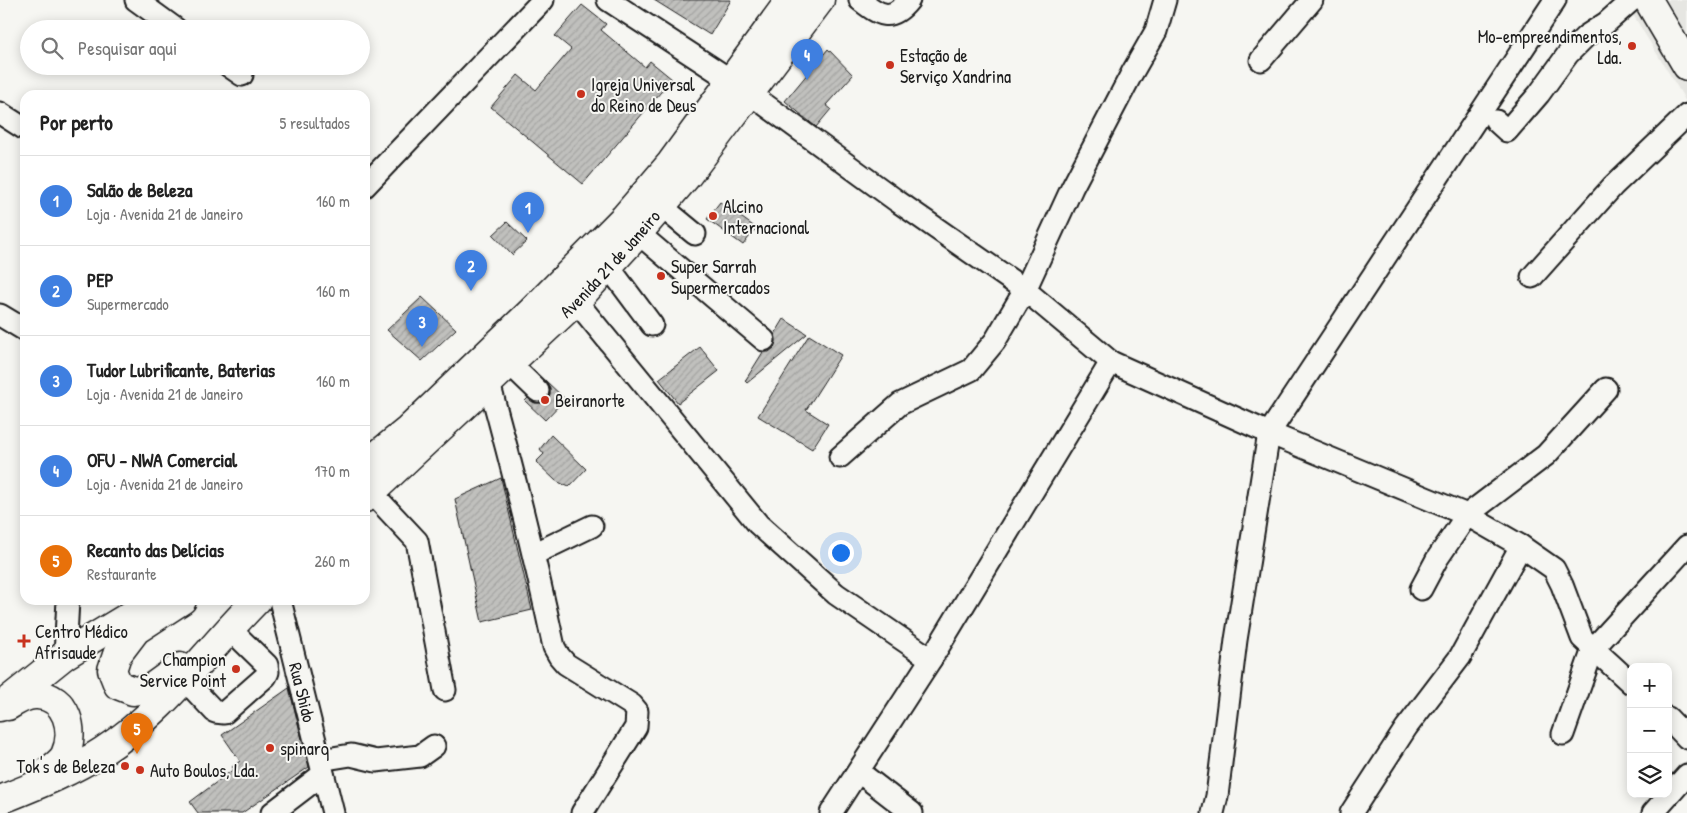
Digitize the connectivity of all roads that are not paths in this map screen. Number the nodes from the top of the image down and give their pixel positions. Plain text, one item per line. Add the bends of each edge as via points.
1 (136, 0) edge
2 (543, 0) edge
3 (608, 0) edge
4 (790, 0) edge
5 (820, 0) edge
6 (860, 0) edge
7 (908, 0) edge
8 (1165, 0) edge
9 (1312, 0) edge
10 (1555, 0) edge
11 (1632, 0) edge
12 (1648, 0) edge
13 (1670, 0) edge
14 (164, 20) edge
15 (1687, 30) edge
16 (1261, 60) dead end
17 (1687, 66) edge
18 (741, 87) junction
19 (0, 113) edge
20 (1687, 116) edge
21 (1496, 121) dead end
22 (20, 126) edge
23 (370, 181) edge
24 (661, 206) junction
25 (638, 233) junction
26 (695, 234) dead end
27 (608, 266) junction
28 (1532, 277) dead end
29 (1025, 290) junction
30 (576, 301) junction
31 (0, 315) edge
32 (652, 325) dead end
33 (20, 327) edge
34 (764, 340) dead end
35 (1111, 362) junction
36 (509, 363) junction
37 (489, 383) junction
38 (1606, 389) dead end
39 (538, 392) dead end
40 (1269, 433) junction
41 (840, 457) dead end
42 (370, 462) edge
43 (370, 493) edge
44 (370, 497) edge
45 (1467, 515) junction
46 (592, 526) dead end
47 (1521, 546) junction
48 (1687, 546) edge
49 (534, 554) junction
50 (1422, 589) dead end
51 (68, 605) edge
52 (148, 605) edge
53 (174, 605) edge
54 (281, 605) edge
55 (243, 615) edge
56 (1593, 649) junction
57 (65, 655) junction
58 (931, 659) junction
59 (184, 679) junction
60 (1627, 679) edge
61 (445, 690) dead end
62 (0, 707) edge
63 (0, 711) edge
64 (1672, 722) edge
65 (1563, 734) dead end
66 (1687, 738) edge
67 (434, 746) dead end
68 (321, 767) junction
69 (859, 772) junction
70 (1687, 776) edge
71 (28, 789) junction
72 (0, 800) edge
73 (272, 813) edge
74 (333, 813) edge
75 (582, 813) edge
76 (831, 813) edge
77 (912, 813) edge
78 (1213, 813) edge
79 (1351, 813) edge
80 (1653, 813) edge

1 - 14 street
2 - 23 street
3 - 18 street
4 - 18 main road, Avenida 21 de Janeiro
5 - 18 main road, Avenida 21 de Janeiro
6 - 7 street via 882,15 902,9
8 - 29 street via 1156,31 1072,188
9 - 16 street
10 - 40 street
11 - 21 street via 1568,54 1507,131
12 - 17 main road
13 - 15 main road
18 - 24 main road, Avenida 21 de Janeiro via 686,176
18 - 29 street
18 - 42 main road, Avenida 21 de Janeiro via 562,283
19 - 22 street
20 - 28 street via 1613,186
24 - 25 main road, Avenida 21 de Janeiro
24 - 26 street
25 - 27 main road, Avenida 21 de Janeiro
25 - 34 street
27 - 30 main road, Avenida 21 de Janeiro
27 - 32 street
29 - 35 street
29 - 41 street via 995,341 971,370 900,404
30 - 36 main road, Avenida 21 de Janeiro
30 - 58 street via 758,524 836,594
31 - 33 street
35 - 40 street
35 - 58 street
36 - 37 main road, Avenida 21 de Janeiro
36 - 39 street
37 - 43 main road, Avenida 21 de Janeiro
37 - 49 street
38 - 45 street via 1546,456
40 - 45 street
40 - 78 street
44 - 61 street via 417,541
45 - 47 street
45 - 50 street via 1437,559
46 - 49 street
47 - 56 street via 1554,569 1582,638
47 - 79 street via 1460,657 1406,728
48 - 56 street
49 - 75 street via 554,647 559,656 566,664 632,704 637,711 636,727
51 - 57 street
52 - 57 main road
53 - 55 main road via 136,630 117,655 112,670 118,685 134,691 151,688
54 - 68 street, Rua Shido
55 - 59 main road
55 - 59 street via 267,666 266,676 224,713 215,712
56 - 60 street
56 - 65 street
57 - 62 main road
58 - 69 street
59 - 71 main road via 153,712 103,751
63 - 71 main road via 22,698 37,695 62,706 69,719 70,739 64,756
64 - 66 street
67 - 68 street via 420,756 376,761 351,755
68 - 73 street
68 - 74 street, Rua Shido
69 - 76 street
69 - 77 street
70 - 80 street
71 - 72 main road

